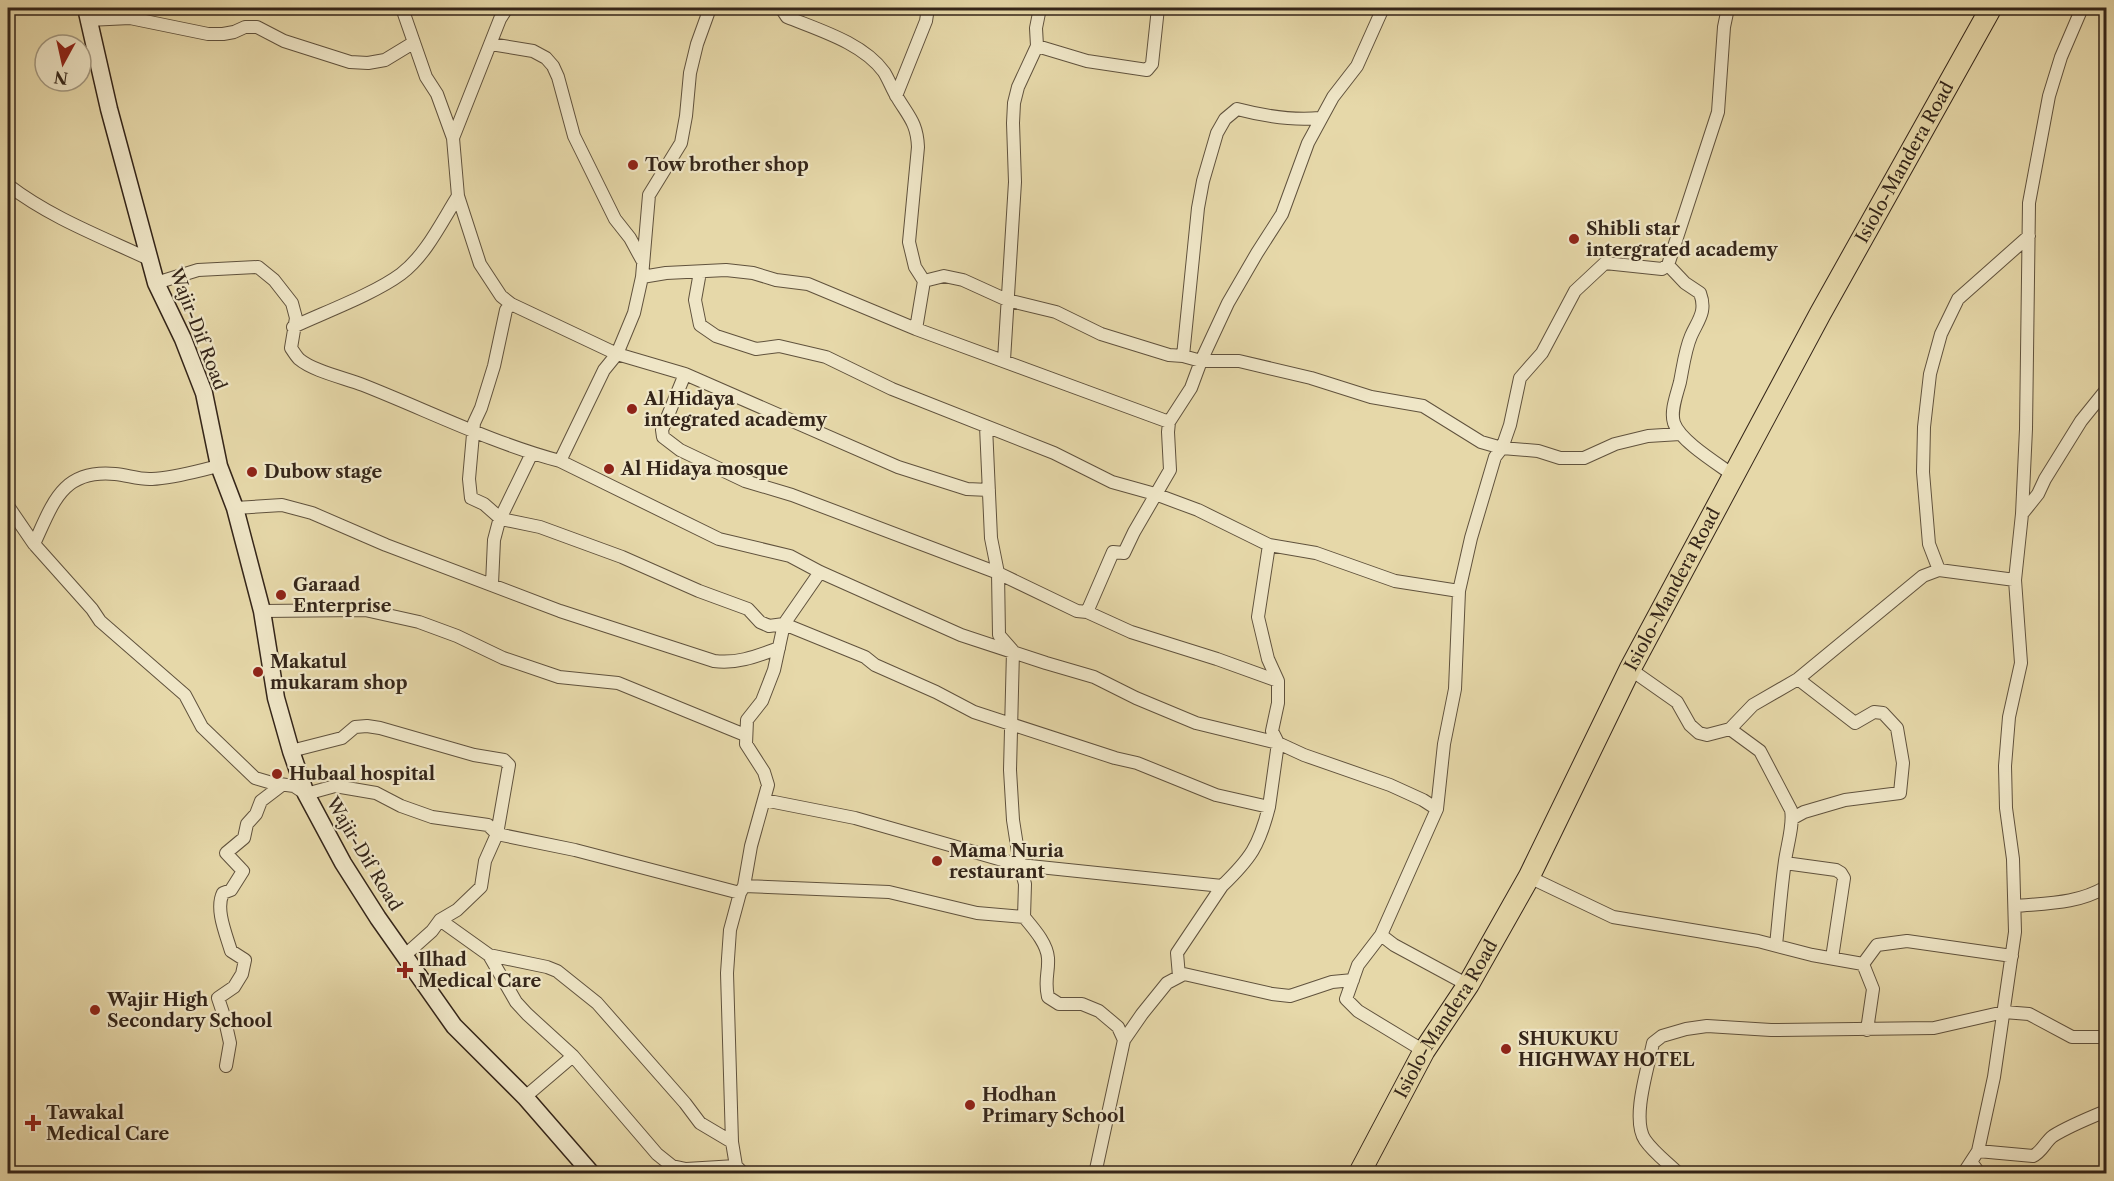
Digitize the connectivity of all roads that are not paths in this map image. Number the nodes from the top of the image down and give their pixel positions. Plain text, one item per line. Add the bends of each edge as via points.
1 (402, 8) edge
2 (507, 8) edge
3 (710, 8) edge
4 (781, 8) edge
5 (928, 8) edge
6 (1040, 8) edge
7 (1158, 8) edge
8 (1383, 8) edge
9 (1728, 8) edge
10 (1991, 8) edge
11 (2082, 8) edge
12 (87, 14) edge
13 (413, 43) junction
14 (490, 44) junction
15 (1037, 46) junction
16 (896, 96) junction
17 (1320, 118) junction
18 (453, 138) junction
19 (8, 185) edge
20 (458, 196) junction
21 (2029, 236) junction
22 (151, 260) junction
23 (643, 261) junction
24 (1668, 264) junction
25 (700, 272) junction
26 (642, 277) junction
27 (924, 281) junction
28 (156, 283) junction
29 (1006, 300) junction
30 (511, 304) junction
31 (294, 327) junction
32 (916, 329) junction
33 (617, 354) junction
34 (1183, 356) junction
35 (1004, 360) junction
36 (1201, 361) junction
37 (685, 374) junction
38 (2106, 390) edge
39 (1169, 422) junction
40 (986, 426) junction
41 (474, 432) junction
42 (1680, 434) junction
43 (1502, 448) junction
44 (532, 453) junction
45 (560, 461) junction
46 (219, 466) junction
47 (1734, 475) junction
48 (989, 490) junction
49 (1155, 494) junction
50 (8, 506) edge
51 (235, 508) junction
52 (2022, 514) junction
53 (501, 519) junction
54 (33, 544) junction
55 (1269, 544) junction
56 (1939, 570) junction
57 (820, 572) junction
58 (998, 573) junction
59 (2015, 580) junction
60 (492, 584) junction
61 (1459, 591) junction
62 (262, 610) junction
63 (1087, 612) junction
64 (784, 624) junction
65 (779, 648) junction
66 (1013, 651) junction
67 (1630, 669) junction
68 (1798, 679) junction
69 (1278, 681) junction
70 (1012, 725) junction
71 (1730, 729) junction
72 (745, 735) junction
73 (1278, 743) junction
74 (291, 750) junction
75 (282, 785) junction
76 (306, 794) junction
77 (764, 800) junction
78 (1269, 807) junction
79 (1437, 809) junction
80 (1793, 818) junction
81 (497, 834) junction
82 (1785, 863) junction
83 (1020, 865) junction
84 (1529, 877) junction
85 (1222, 886) junction
86 (2106, 887) edge
87 (742, 890) junction
88 (2015, 906) junction
89 (1024, 917) junction
90 (441, 920) junction
91 (1381, 935) junction
92 (1776, 945) junction
93 (489, 955) junction
94 (404, 956) junction
95 (2012, 956) junction
96 (1832, 958) junction
97 (1863, 964) junction
98 (1179, 976) junction
99 (1353, 980) junction
100 (1467, 985) junction
101 (2004, 1012) junction
102 (1867, 1030) junction
103 (2106, 1037) edge
104 (1124, 1040) junction
105 (1424, 1051) junction
106 (573, 1056) junction
107 (226, 1066) dead end
108 (525, 1097) junction
109 (2106, 1111) edge
110 (732, 1142) junction
111 (1975, 1157) junction
112 (740, 1169) edge
113 (592, 1173) edge
114 (1095, 1173) edge
115 (1359, 1173) edge
116 (1679, 1173) edge
117 (1963, 1173) edge
118 (1980, 1173) edge

1 - 13 street
2 - 14 street
3 - 23 street via 690,73 681,143 649,195
4 - 16 street via 787,16 861,51 884,72
5 - 16 street
6 - 15 street
7 - 15 street via 1152,64 1147,70 1087,61
8 - 17 street via 1357,66
9 - 24 street via 1718,112
10 - 47 highway, Isiolo-Mandera Road
11 - 21 street via 2049,96 2029,203
12 - 13 street via 130,18 208,34 257,27 284,41 350,62 385,60
12 - 22 main road, Wajir-Dif Road
13 - 18 street
14 - 18 street
14 - 23 street via 532,51 553,66 574,136 611,212
15 - 29 street via 1014,103 1015,182
16 - 27 street via 917,132 909,243 915,267
17 - 34 street via 1305,120 1237,109 1225,119 1217,133 1198,208
17 - 36 street via 1282,214 1228,303
18 - 20 street
19 - 22 street via 68,223
20 - 30 street via 480,264 501,297
20 - 31 street via 424,250 401,274
21 - 52 street
21 - 56 street via 1958,299 1941,334 1930,374 1923,472 1929,544
22 - 28 main road, Wajir-Dif Road
23 - 26 street
24 - 42 street via 1700,293 1703,309 1686,350 1674,410 1674,423
24 - 43 street via 1662,269 1605,263 1575,291 1542,353 1520,378
25 - 26 street
25 - 32 street via 726,270 808,284
25 - 40 street via 695,300 700,325 716,336 756,349 779,346 826,357 892,389
26 - 33 street via 634,314
27 - 29 street via 944,276 963,280
27 - 32 street
28 - 31 street via 198,270 258,267 292,303
28 - 46 main road, Wajir-Dif Road via 204,393
29 - 34 street via 1056,312 1101,334
29 - 35 street
30 - 33 street
30 - 41 street via 506,310
31 - 41 street via 291,348 299,359
32 - 35 street
33 - 37 street
33 - 45 street via 595,386
34 - 36 street
35 - 39 street
36 - 39 street via 1191,388
36 - 43 street via 1239,361 1371,397 1423,406 1481,442
37 - 48 street via 898,467 967,489
37 - 58 street via 662,430 663,436 680,450 745,481
38 - 52 street via 2081,421
39 - 49 street via 1170,470
40 - 48 street
40 - 49 street via 1112,482
41 - 44 street
41 - 53 street via 471,498
42 - 43 street via 1615,444 1584,458
42 - 47 street
43 - 61 street via 1478,514
44 - 45 street
44 - 53 street
45 - 57 street via 719,539 790,556
46 - 51 main road, Wajir-Dif Road
46 - 54 street via 149,480 115,474 90,474 73,480 59,495
47 - 67 highway, Isiolo-Mandera Road
48 - 58 street via 991,538
49 - 55 street
49 - 63 street via 1124,553 1113,552
50 - 54 street
51 - 60 street via 282,505 312,513
51 - 62 main road, Wajir-Dif Road
52 - 59 street
53 - 60 street via 494,540
53 - 64 street via 540,527 622,557 748,609 769,626
54 - 75 street via 99,621 185,695 202,727 215,741 255,777
55 - 61 street via 1316,553 1395,581
55 - 69 street via 1258,617
56 - 59 street
56 - 68 street via 1923,576
57 - 64 street
57 - 66 street via 961,635
58 - 63 street via 1077,611
58 - 66 street via 999,635
59 - 88 street via 2021,663 2009,717 2005,766
60 - 65 street via 560,611 714,661 747,660
61 - 79 street via 1455,689
62 - 72 street via 365,610 419,622 559,677 618,683
62 - 74 main road, Wajir-Dif Road via 276,698
63 - 69 street via 1131,632
64 - 65 street
64 - 70 street via 865,657 974,712
65 - 72 street via 762,701 747,720
66 - 70 street
66 - 73 street via 1094,677 1196,723
67 - 71 street via 1677,702 1699,733 1707,735
67 - 84 highway, Isiolo-Mandera Road
68 - 71 street via 1753,705
68 - 80 street via 1855,723 1874,712 1883,713 1897,728 1904,763 1900,793 1845,800
69 - 73 street via 1272,731
70 - 78 street via 1137,763 1216,795
70 - 83 street via 1010,770
71 - 80 street via 1760,751
72 - 77 street via 768,785
73 - 78 street
73 - 79 street via 1390,784
74 - 76 main road, Wajir-Dif Road
74 - 81 street via 342,738 355,727 367,726 504,760 509,765
75 - 76 street via 294,786
75 - 107 street via 261,801 247,824 244,838 226,853 243,871 219,900 222,919 231,951 245,960 243,974 234,987 218,998 230,1043
76 - 81 street via 335,786 376,793 432,817 488,825
76 - 94 main road, Wajir-Dif Road via 343,863
77 - 83 street via 855,818
77 - 87 street
78 - 85 street via 1254,851
79 - 91 street
80 - 82 street
81 - 87 street
81 - 90 street via 485,861 481,887
82 - 92 street
82 - 96 street via 1836,870 1844,878
83 - 85 street
83 - 89 street via 1025,884
84 - 92 street via 1613,916
84 - 100 highway, Isiolo-Mandera Road
85 - 98 street via 1177,953
86 - 88 street via 2076,901
87 - 89 street via 889,892 977,913
87 - 110 street via 730,930 727,973
88 - 95 street
89 - 104 street via 1038,934 1048,957 1048,997 1059,1005 1082,1004 1099,1011 1118,1027
90 - 93 street
90 - 94 street
91 - 99 street via 1358,965
91 - 100 street
92 - 96 street
93 - 106 street via 521,1008
93 - 110 street via 557,971 597,1003 700,1123
94 - 108 main road, Wajir-Dif Road via 454,1026
95 - 97 street via 1907,941 1876,945
95 - 101 street
96 - 97 street
97 - 102 street via 1873,989
98 - 99 street via 1191,975 1290,996 1332,982
98 - 104 street via 1167,983
99 - 105 street via 1346,999 1358,1011
100 - 105 highway, Isiolo-Mandera Road
101 - 102 street via 1934,1028
101 - 103 street via 2029,1014 2072,1037
101 - 111 street
102 - 116 street via 1707,1026 1662,1036 1653,1043 1639,1126 1644,1140
104 - 114 street
105 - 115 highway, Isiolo-Mandera Road
106 - 108 street
106 - 112 street via 657,1154 672,1166
108 - 113 main road, Wajir-Dif Road
109 - 111 street via 2055,1135 2033,1156
110 - 112 street
111 - 117 street
111 - 118 street

